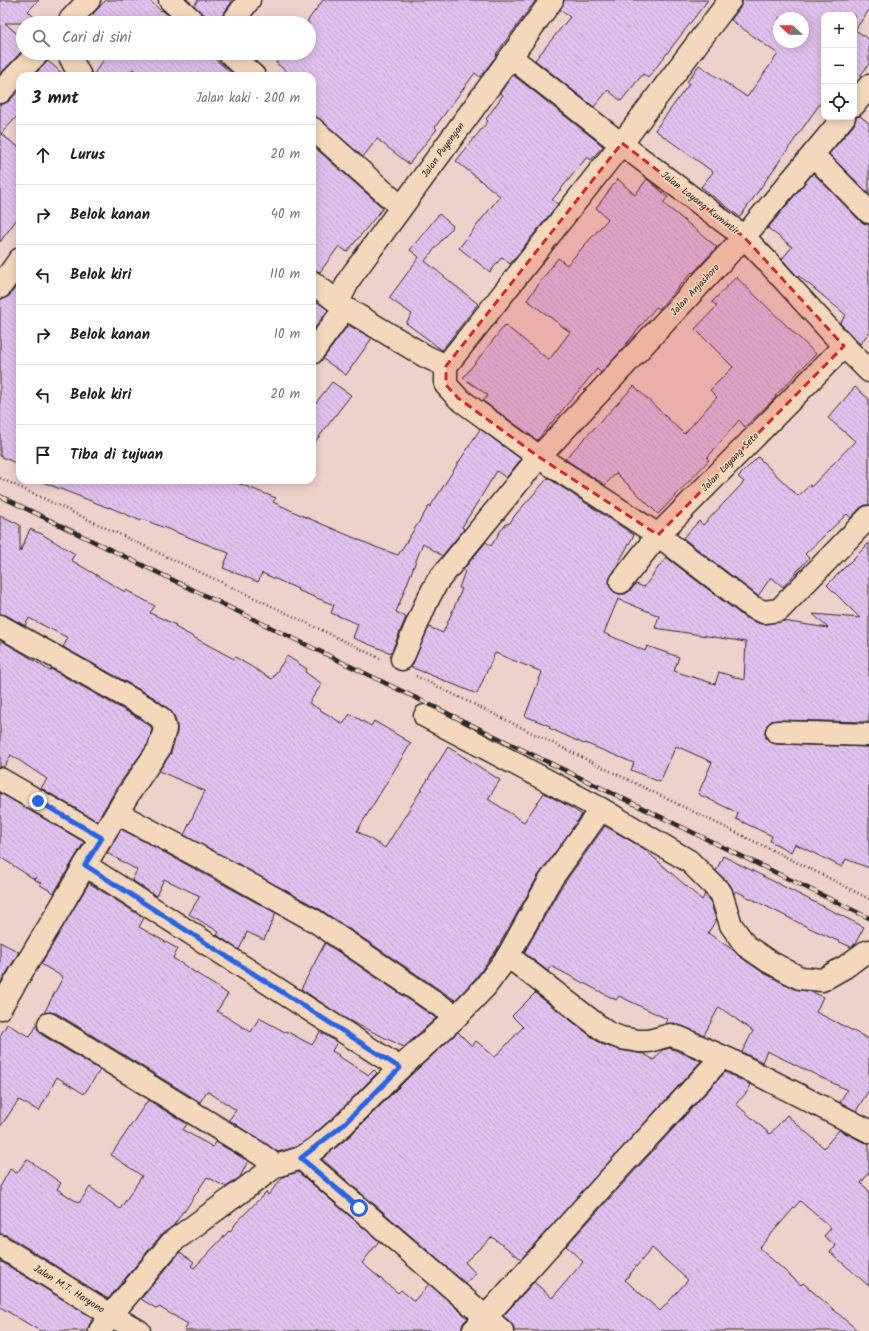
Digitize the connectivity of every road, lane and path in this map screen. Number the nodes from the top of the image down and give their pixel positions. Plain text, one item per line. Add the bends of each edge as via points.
1 (89, 0) edge
2 (170, 0) edge
3 (249, 0) edge
4 (552, 0) edge
5 (730, 0) edge
6 (68, 14) edge
7 (188, 16) edge
8 (237, 16) edge
9 (511, 57) junction
10 (31, 60) edge
11 (72, 60) edge
12 (237, 60) edge
13 (19, 72) edge
14 (78, 72) edge
15 (250, 72) edge
16 (16, 76) edge
17 (869, 86) edge
18 (0, 92) edge
19 (857, 101) edge
20 (842, 120) edge
21 (316, 132) edge
22 (622, 143) junction
23 (813, 155) junction
24 (401, 207) junction
25 (869, 212) edge
26 (744, 237) junction
27 (16, 265) edge
28 (316, 285) edge
29 (0, 287) edge
30 (341, 305) junction
31 (316, 346) edge
32 (844, 346) junction
33 (446, 366) junction
34 (869, 371) edge
35 (539, 457) junction
36 (0, 478) edge
37 (869, 517) edge
38 (658, 535) junction
39 (621, 582) dead end
40 (0, 626) edge
41 (398, 663) junction
42 (425, 716) dead end
43 (776, 732) dead end
44 (869, 735) edge
45 (0, 779) edge
46 (601, 810) junction
47 (117, 814) junction
48 (102, 838) junction
49 (85, 865) junction
50 (869, 899) edge
51 (869, 951) edge
52 (508, 956) junction
53 (0, 1008) edge
54 (455, 1018) junction
55 (49, 1024) dead end
56 (722, 1057) junction
57 (400, 1068) junction
58 (869, 1131) edge
59 (301, 1158) junction
60 (276, 1166) junction
61 (0, 1246) edge
62 (105, 1323) edge
63 (487, 1326) edge
64 (139, 1331) edge

1 - 6 street
2 - 7 street
3 - 8 street
4 - 9 street, Jalan Puyengan
5 - 22 street
9 - 22 street, Jalan Layang Kumintir
9 - 24 street, Jalan Puyengan
10 - 13 street
11 - 14 street
12 - 15 street
16 - 18 street
17 - 19 street
20 - 23 street, Jalan Anjashoro
21 - 24 street
22 - 26 street, Jalan Layang Kumintir
22 - 33 street
23 - 25 street
23 - 26 street, Jalan Anjashoro
24 - 30 street, Jalan Puyengan via 350,278
26 - 32 street, Jalan Layang Kumintir
26 - 35 street, Jalan Anjashoro
27 - 29 street
28 - 30 street
30 - 31 street, Jalan Puyengan
30 - 33 street
32 - 34 street, Jalan Layang Kumintir
32 - 38 street, Jalan Layang Seto
33 - 35 street via 446,385 458,398
35 - 38 street
35 - 41 street, Jalan Anjashoro via 437,582
36 - 41 path
37 - 38 street via 779,610 764,612 735,595
38 - 39 street, Jalan Layang Seto
40 - 47 street via 147,708 162,719 165,729 159,748
41 - 50 path
42 - 46 street
43 - 44 street
45 - 48 street
46 - 51 street via 689,862 721,893 732,925 746,946 800,978 822,980
46 - 52 street via 549,882
47 - 48 street
47 - 54 street via 315,921
48 - 49 street
49 - 53 street
49 - 57 street
52 - 54 street via 485,987
52 - 56 street via 606,1032 639,1041 670,1035
54 - 57 street
55 - 60 street
56 - 58 street
56 - 63 street via 603,1186
57 - 59 street via 342,1126
59 - 60 street
59 - 63 street
60 - 62 street via 172,1242
61 - 62 street, Jalan M.T. Haryono
62 - 64 street, Jalan M.T. Haryono

